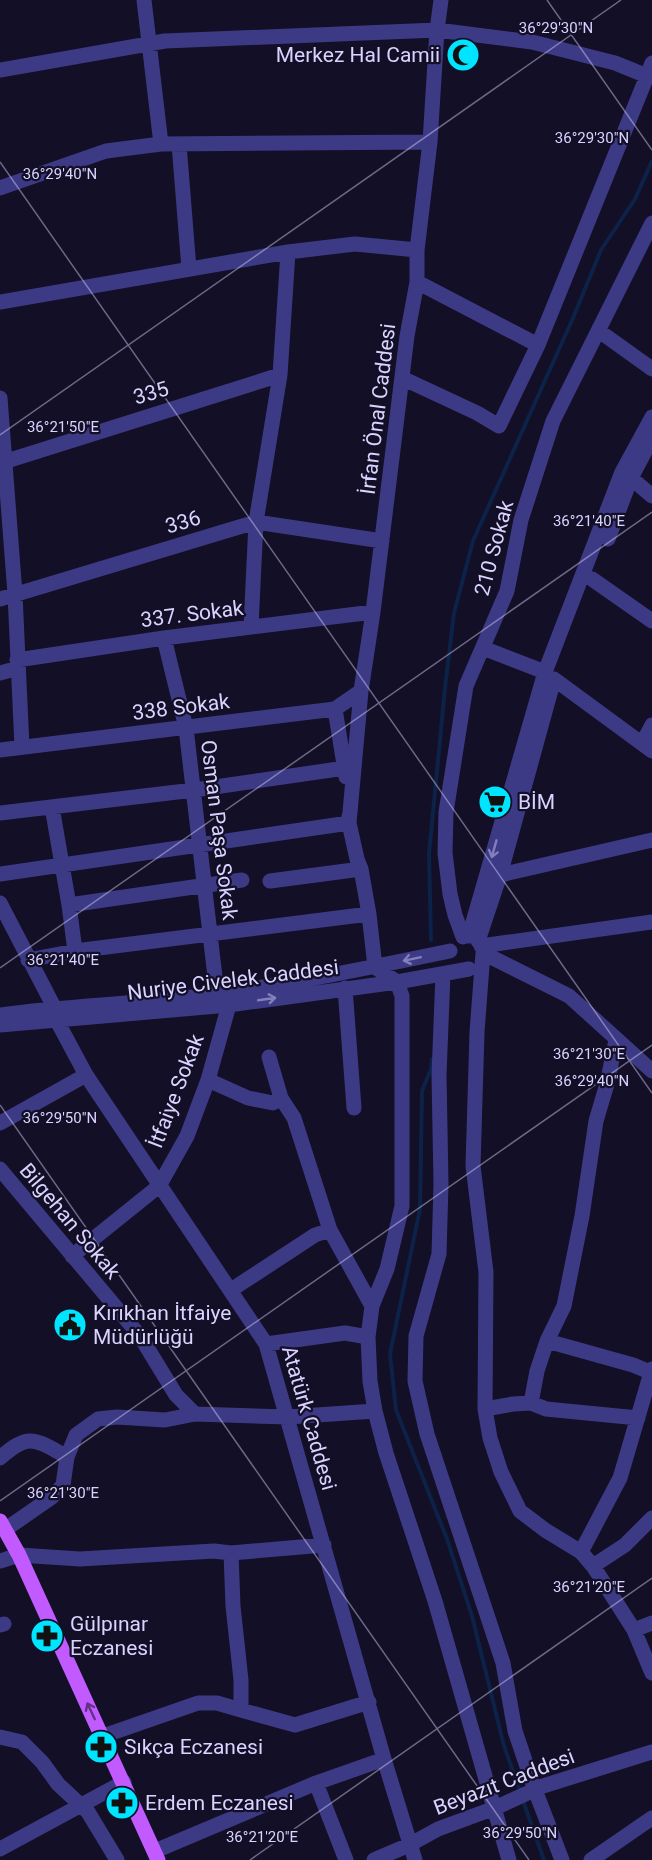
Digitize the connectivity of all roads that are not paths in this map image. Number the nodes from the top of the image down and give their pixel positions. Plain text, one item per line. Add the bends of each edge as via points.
1 (144, 0) edge
2 (441, 0) edge
3 (436, 30) junction
4 (150, 43) junction
5 (650, 69) edge
6 (0, 70) edge
7 (430, 142) junction
8 (161, 144) junction
9 (179, 144) junction
10 (0, 188) edge
11 (652, 223) edge
12 (417, 250) junction
13 (288, 252) junction
14 (189, 269) junction
15 (417, 282) junction
16 (0, 302) edge
17 (599, 331) junction
18 (538, 345) junction
19 (652, 369) edge
20 (280, 375) junction
21 (402, 378) junction
22 (0, 398) edge
23 (652, 417) edge
24 (652, 438) edge
25 (3, 462) edge
26 (631, 478) junction
27 (652, 496) edge
28 (256, 522) junction
29 (382, 541) junction
30 (592, 579) junction
31 (7, 597) edge
32 (373, 612) junction
33 (652, 621) edge
34 (251, 627) junction
35 (164, 638) junction
36 (483, 648) junction
37 (18, 664) junction
38 (0, 673) edge
39 (550, 675) junction
40 (361, 691) junction
41 (335, 709) junction
42 (652, 725) edge
43 (186, 728) junction
44 (647, 746) edge
45 (22, 747) junction
46 (0, 750) edge
47 (345, 768) junction
48 (194, 790) junction
49 (52, 807) junction
50 (0, 813) edge
51 (349, 823) junction
52 (652, 840) edge
53 (200, 846) junction
54 (61, 865) junction
55 (361, 869) junction
56 (0, 874) edge
57 (500, 875) junction
58 (242, 880) dead end
59 (270, 881) dead end
60 (205, 886) junction
61 (0, 903) edge
62 (69, 905) junction
63 (369, 914) junction
64 (652, 922) edge
65 (652, 932) edge
66 (211, 933) junction
67 (475, 942) junction
68 (75, 951) junction
69 (450, 951) junction
70 (28, 960) junction
71 (375, 967) junction
72 (469, 969) junction
73 (443, 974) junction
74 (397, 982) junction
75 (345, 988) junction
76 (217, 994) junction
77 (229, 1005) junction
78 (55, 1013) junction
79 (0, 1015) edge
80 (0, 1025) edge
81 (616, 1040) junction
82 (269, 1057) dead end
83 (652, 1071) edge
84 (86, 1075) junction
85 (208, 1080) junction
86 (281, 1098) junction
87 (354, 1108) dead end
88 (0, 1123) edge
89 (0, 1169) edge
90 (159, 1185) junction
91 (330, 1230) junction
92 (72, 1256) junction
93 (231, 1290) junction
94 (372, 1306) junction
95 (368, 1337) junction
96 (547, 1341) junction
97 (266, 1344) junction
98 (651, 1371) edge
99 (531, 1403) junction
100 (485, 1409) junction
101 (375, 1411) junction
102 (195, 1414) junction
103 (288, 1416) junction
104 (638, 1418) junction
105 (66, 1457) junction
106 (0, 1458) edge
107 (652, 1518) edge
108 (3, 1525) edge
109 (324, 1545) junction
110 (581, 1552) junction
111 (231, 1553) junction
112 (19, 1555) junction
113 (0, 1561) edge
114 (593, 1566) junction
115 (652, 1623) edge
116 (634, 1630) junction
117 (652, 1672) edge
118 (369, 1702) junction
119 (241, 1710) junction
120 (103, 1736) junction
121 (0, 1737) edge
122 (652, 1752) edge
123 (384, 1759) junction
124 (124, 1782) junction
125 (316, 1783) junction
126 (533, 1791) junction
127 (81, 1805) junction
128 (495, 1808) junction
129 (652, 1818) edge
130 (0, 1849) edge
131 (412, 1853) edge
132 (156, 1855) edge
133 (0, 1856) edge
134 (6, 1860) edge
135 (117, 1860) edge
136 (346, 1860) edge
137 (374, 1860) edge
138 (509, 1860) edge
139 (562, 1860) edge
140 (591, 1860) edge

1 - 4 street
2 - 3 street, İrfan Önal Caddesi
3 - 4 street
3 - 5 street via 532,42
3 - 7 street, İrfan Önal Caddesi
4 - 6 street
4 - 8 street
5 - 18 street
7 - 9 street
7 - 12 street, İrfan Önal Caddesi
8 - 9 street
8 - 10 street via 106,151
9 - 14 street
11 - 17 street, 210 Sokak
12 - 13 street via 355,244
12 - 15 street, İrfan Önal Caddesi
13 - 14 street
13 - 20 street
14 - 16 street
15 - 18 street
15 - 21 street, İrfan Önal Caddesi
17 - 19 street
17 - 36 street, 210 Sokak via 553,421 522,520 507,591
18 - 21 street via 499,426
20 - 25 street, 335
20 - 28 street
21 - 29 street, İrfan Önal Caddesi
22 - 25 street
23 - 39 street via 622,472
24 - 26 street
25 - 31 street
26 - 27 street
26 - 30 street
28 - 29 street, 336
28 - 31 street, 336
28 - 34 street
29 - 32 street, İrfan Önal Caddesi
30 - 33 street
30 - 39 street
31 - 37 street
32 - 34 street, 337. Sokak
32 - 40 street, İrfan Önal Caddesi
34 - 35 street, 337. Sokak
35 - 37 street, 337. Sokak
35 - 43 street, Osman Paşa Sokak
36 - 39 street
36 - 67 street, 210 Sokak via 466,686 446,813 450,894 455,915
37 - 38 street, 337. Sokak
37 - 45 street
39 - 44 street
39 - 57 street
39 -> 67 street
40 - 41 street, 338 Sokak
40 - 51 street, İrfan Önal Caddesi
41 - 43 street, 338 Sokak
41 - 47 street, İrfan Önal Caddesi
42 - 44 street
43 - 45 street, 338 Sokak
43 - 48 street, Osman Paşa Sokak
45 - 46 street, 338 Sokak
47 - 48 street
47 - 51 street, İrfan Önal Caddesi
48 - 49 street
48 - 53 street, Osman Paşa Sokak
49 - 50 street
49 - 54 street
51 - 53 street
51 - 55 street, İrfan Önal Caddesi
52 - 57 street
53 - 54 street
53 - 60 street, Osman Paşa Sokak
54 - 56 street
54 - 62 street
55 - 59 street
55 - 63 street, İrfan Önal Caddesi
57 - 67 street
58 - 60 street
60 - 62 street
60 - 66 street, Osman Paşa Sokak
61 - 70 street, Atatürk Caddesi
62 - 68 street
63 - 66 street
63 - 71 street, İrfan Önal Caddesi
64 - 67 street
65 - 67 street
66 - 68 street
66 - 76 street, Osman Paşa Sokak
67 - 69 street via 454,942
67 - 72 street via 479,963
67 - 81 street via 569,996
67 - 100 street via 473,1166 486,1272
68 - 70 street
69 -> 71 street, Nuriye Civelek Caddesi
69 - 72 street via 456,966
70 - 78 street, Atatürk Caddesi
71 - 74 street
71 - 76 street, Nuriye Civelek Caddesi
72 - 73 street, Nuriye Civelek Caddesi
73 - 74 street, Nuriye Civelek Caddesi
73 - 126 street via 439,1254 417,1336 415,1381 427,1434 503,1663 515,1731
74 - 75 street, Nuriye Civelek Caddesi
74 - 94 street via 402,996 402,1206 387,1269
77 -> 75 street, Nuriye Civelek Caddesi
75 - 87 street
76 - 77 street
76 - 78 street, Nuriye Civelek Caddesi
77 - 78 street, Nuriye Civelek Caddesi
77 - 85 street, İtfaiye Sokak
78 - 79 street, Nuriye Civelek Caddesi
78 - 80 street, Nuriye Civelek Caddesi
78 - 84 street, Atatürk Caddesi
81 - 83 street
81 - 96 street via 596,1121 564,1306
82 - 86 street
84 - 88 street
84 - 90 street, Atatürk Caddesi
85 - 86 street via 248,1098 273,1103
85 - 90 street, İtfaiye Sokak via 187,1136
86 - 91 street via 294,1118
89 - 92 street, Bilgehan Sokak
90 - 92 street, İtfaiye Sokak
90 - 93 street, Atatürk Caddesi
91 - 93 street via 306,1241
91 - 94 street
92 - 102 street, Bilgehan Sokak via 140,1336 176,1395
93 - 97 street, Atatürk Caddesi
94 - 95 street
95 - 97 street via 345,1333
95 - 101 street
96 - 98 street
96 - 99 street
97 - 103 street, Atatürk Caddesi
98 - 104 street
99 - 100 street
99 - 104 street via 546,1409
100 - 110 street via 501,1472 520,1510
101 - 103 street
101 - 128 street
102 - 103 street
102 - 105 street via 165,1420 98,1419 76,1434
103 - 109 street, Atatürk Caddesi
104 - 110 street via 620,1478
105 - 106 street via 31,1440 15,1445
105 - 108 street via 63,1485 52,1497
107 - 114 street via 625,1545
108 - 112 main road
109 - 111 street
109 - 118 street, Atatürk Caddesi
110 - 114 street
111 - 112 street via 80,1559
111 - 119 street
112 - 113 street
120 -> 112 main road
114 - 116 street
115 - 116 street
116 - 117 street
118 - 119 street via 295,1725
118 - 123 street, Atatürk Caddesi
119 - 120 street via 217,1702 198,1703
120 - 124 main road
121 - 127 street via 22,1742
122 - 126 street, Beyazıt Caddesi
123 - 125 street
123 - 131 street, Atatürk Caddesi
124 - 127 street
124 - 132 main road
125 - 132 street
125 - 136 street
126 - 128 street, Beyazıt Caddesi
126 - 139 street
127 - 130 street
127 - 135 street
128 - 131 street, Beyazıt Caddesi via 438,1829
128 - 138 street
129 - 140 street
131 - 137 street, Beyazıt Caddesi
133 - 134 street

